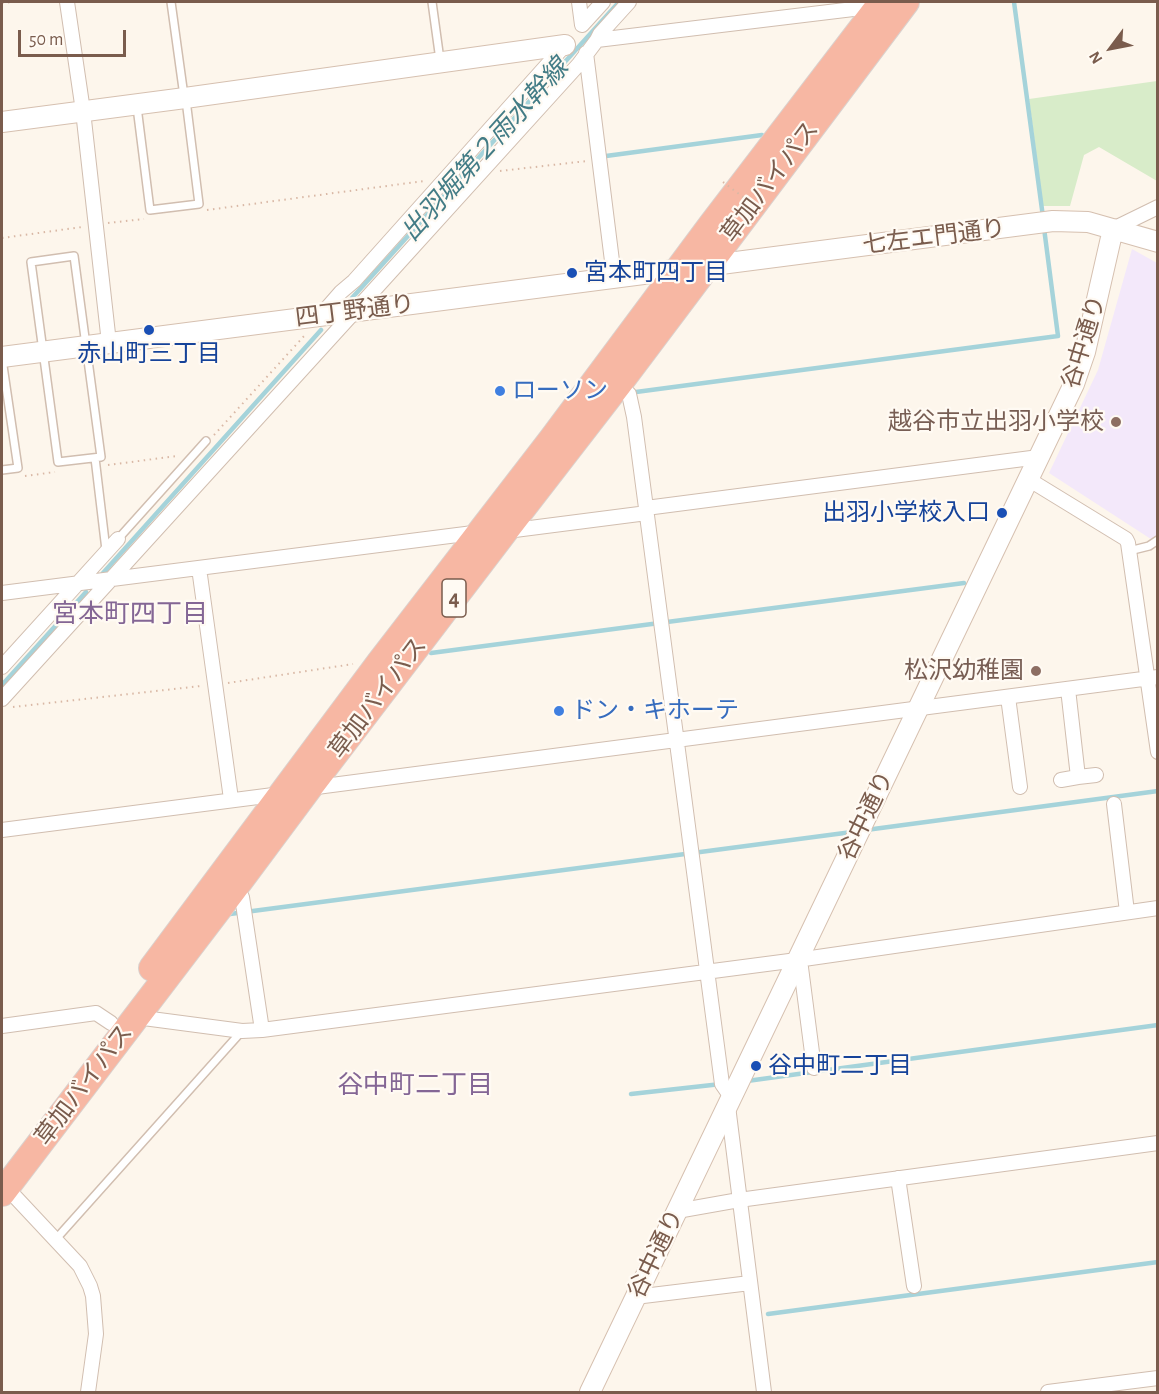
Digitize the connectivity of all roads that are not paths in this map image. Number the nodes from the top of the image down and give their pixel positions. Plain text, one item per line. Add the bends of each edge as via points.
1 (67, 2) edge
2 (171, 2) edge
3 (432, 2) edge
4 (579, 2) edge
5 (603, 2) edge
6 (629, 2) edge
7 (906, 2) edge
8 (881, 4) edge
9 (597, 40) junction
10 (565, 45) joint
11 (586, 53) junction
12 (440, 62) junction
13 (185, 98) junction
14 (136, 104) junction
15 (82, 111) junction
16 (2, 122) edge
17 (1158, 207) edge
18 (1113, 228) junction
19 (1158, 242) edge
20 (708, 266) junction
21 (680, 269) junction
22 (614, 277) junction
23 (353, 312) junction
24 (322, 316) junction
25 (109, 344) junction
26 (86, 346) junction
27 (43, 352) junction
28 (2, 358) edge
29 (618, 386) junction
30 (206, 441) road end
31 (1039, 457) junction
32 (95, 458) junction
33 (2, 470) edge
34 (1028, 479) junction
35 (647, 510) junction
36 (493, 531) junction
37 (118, 539) joint
38 (1158, 540) edge
39 (106, 550) junction
40 (1129, 551) junction
41 (200, 568) junction
42 (112, 579) junction
43 (78, 583) junction
44 (2, 593) edge
45 (2, 667) edge
46 (1152, 678) edge
47 (1068, 689) junction
48 (1008, 696) junction
49 (7, 703) edge
50 (918, 709) junction
51 (678, 741) junction
52 (1158, 752) edge
53 (1096, 775) dead end
54 (1077, 777) junction
55 (1061, 780) dead end
56 (1020, 787) dead end
57 (309, 788) junction
58 (281, 794) junction
59 (231, 799) junction
60 (1114, 804) dead end
61 (2, 830) edge
62 (233, 890) junction
63 (1158, 908) edge
64 (1127, 912) junction
65 (799, 960) junction
66 (708, 972) junction
67 (136, 1017) junction
68 (111, 1023) junction
69 (2, 1026) edge
70 (262, 1030) junction
71 (242, 1031) junction
72 (814, 1068) dead end
73 (729, 1101) junction
74 (1158, 1143) edge
75 (898, 1178) junction
76 (3, 1182) edge
77 (739, 1200) junction
78 (677, 1211) junction
79 (56, 1239) junction
80 (750, 1283) junction
81 (914, 1286) dead end
82 (635, 1297) junction
83 (1158, 1378) edge
84 (88, 1392) edge
85 (590, 1392) edge
86 (764, 1392) edge
87 (1048, 1392) edge

1 - 15 street
2 - 13 lane
3 - 12 lane
4 - 5 street via 582,25
6 - 9 street
7 - 20 highway, 草加バイパス / 4
8 - 9 street
8 - 21 highway, 草加バイパス / 4
9 - 11 street
10 - 12 street
10 - 24 street
11 - 22 street
11 - 23 street
12 - 13 street
13 - 14 street
13 - 14 lane via 199,204 150,210
14 - 15 street
15 - 16 street
15 - 25 street
17 - 18 street
18 - 19 street, 七左エ門通り
18 - 20 street, 七左エ門通り via 1088,222 1053,221
18 - 31 street, 谷中通り via 1081,367
20 - 21 street, 四丁野通り
20 - 29 highway, 草加バイパス / 4
21 - 22 street, 四丁野通り
21 - 36 highway, 草加バイパス / 4
22 - 23 street, 四丁野通り
23 - 24 street, 四丁野通り
23 - 42 street
24 - 25 street, 四丁野通り
25 - 26 street, 四丁野通り
26 - 27 street, 四丁野通り
26 - 27 lane via 74,256 31,262
26 - 32 lane via 101,457
27 - 28 street, 四丁野通り
27 - 32 lane via 58,462
28 - 33 lane via 18,468
29 - 35 street via 629,394
29 - 36 highway, 草加バイパス / 4
30 - 37 lane
31 - 34 street, 谷中通り
31 - 35 street
32 - 39 lane
34 - 40 street via 1126,539
34 - 50 street, 谷中通り
35 - 36 street
35 - 51 street
36 - 41 street
36 - 57 highway, 草加バイパス / 4
36 - 58 highway, 草加バイパス / 4
37 - 39 street
38 - 40 lane
39 - 43 street
40 - 46 street
41 - 42 street
41 - 59 street
42 - 43 street
42 - 49 street
43 - 44 street
43 - 45 street
46 - 47 street
46 - 52 street
47 - 48 street
47 - 54 street
48 - 50 street
48 - 56 street
50 - 51 street
50 - 65 street, 谷中通り
51 - 57 street
51 - 66 street
53 - 54 street
54 - 55 street
57 - 58 street
57 - 62 highway, 草加バイパス / 4
58 - 59 street
58 - 68 highway, 草加バイパス / 4
59 - 61 street
60 - 64 street
62 - 67 highway, 草加バイパス / 4
62 - 70 street via 242,897
63 - 64 street
64 - 65 street
65 - 66 street
65 - 72 street
65 - 73 street, 谷中通り
66 - 70 street
66 - 73 street via 722,1084
67 - 71 street
67 - 76 highway, 草加バイパス / 4
68 - 69 street via 96,1013
68 - 76 highway, 草加バイパス / 4
70 - 71 street
71 - 79 lane
73 - 77 street
73 - 78 street, 谷中通り
74 - 75 street
75 - 77 street
75 - 81 street
76 - 79 street
77 - 78 street
77 - 80 street
78 - 82 street, 谷中通り
79 - 84 street via 80,1266 93,1296 96,1334
80 - 82 street
80 - 86 street
82 - 85 street, 谷中通り
83 - 87 street

